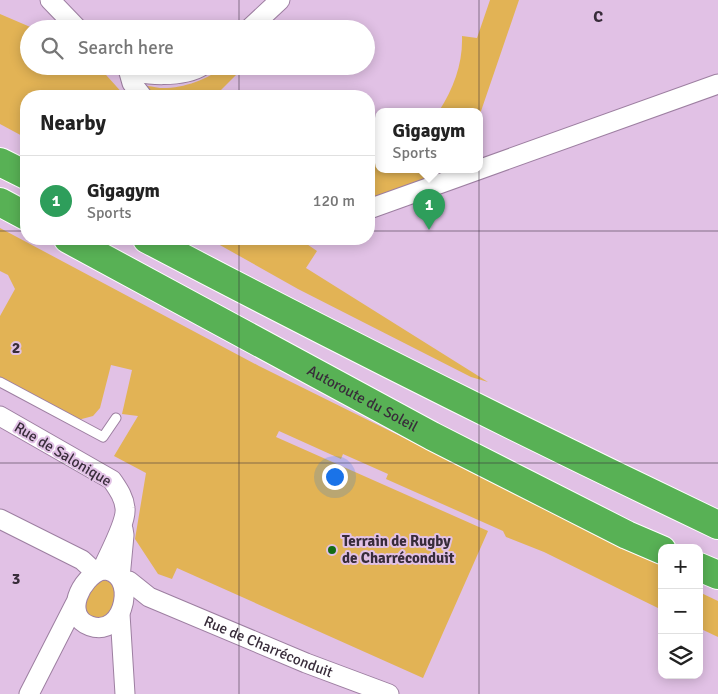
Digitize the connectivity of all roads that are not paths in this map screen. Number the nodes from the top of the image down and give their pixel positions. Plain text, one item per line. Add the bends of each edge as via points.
1 (50, 0) edge
2 (280, 0) edge
3 (69, 20) edge
4 (259, 20) edge
5 (129, 75) edge
6 (718, 84) edge
7 (137, 90) edge
8 (0, 162) edge
9 (483, 168) edge
10 (20, 172) edge
11 (470, 173) edge
12 (0, 202) edge
13 (375, 207) edge
14 (20, 213) edge
15 (79, 245) edge
16 (158, 245) edge
17 (0, 382) edge
18 (0, 416) edge
19 (116, 418) dead end
20 (0, 520) edge
21 (123, 525) junction
22 (718, 525) edge
23 (658, 548) edge
24 (703, 569) edge
25 (98, 571) junction
26 (718, 575) edge
27 (121, 579) junction
28 (149, 597) junction
29 (75, 604) junction
30 (122, 608) junction
31 (91, 625) junction
32 (62, 630) junction
33 (123, 649) junction
34 (29, 694) edge
35 (125, 694) edge
36 (389, 694) edge

1 - 3 street
2 - 4 street
5 - 7 street
6 - 9 street
8 - 10 highway
11 - 13 street
12 - 14 highway
15 - 23 highway, Autoroute du Soleil via 432,436
16 - 22 highway via 276,307
17 - 19 lane via 103,437
18 - 21 street, Rue de Salonique via 112,480 126,509
20 - 25 street
21 - 25 street, Rue de Salonique
21 - 27 street, Rue de Salonique
24 - 26 highway
25 - 27 street via 111,572
25 - 29 street via 90,576
27 - 28 street, Rue de Charréconduit via 129,581
27 - 30 street
28 - 30 street
28 - 36 street, Rue de Charréconduit
29 - 31 street via 76,614
29 - 32 street
30 - 31 street via 115,621 104,626
30 - 33 street
31 - 32 street
31 - 33 street
32 - 34 street
33 - 35 street

